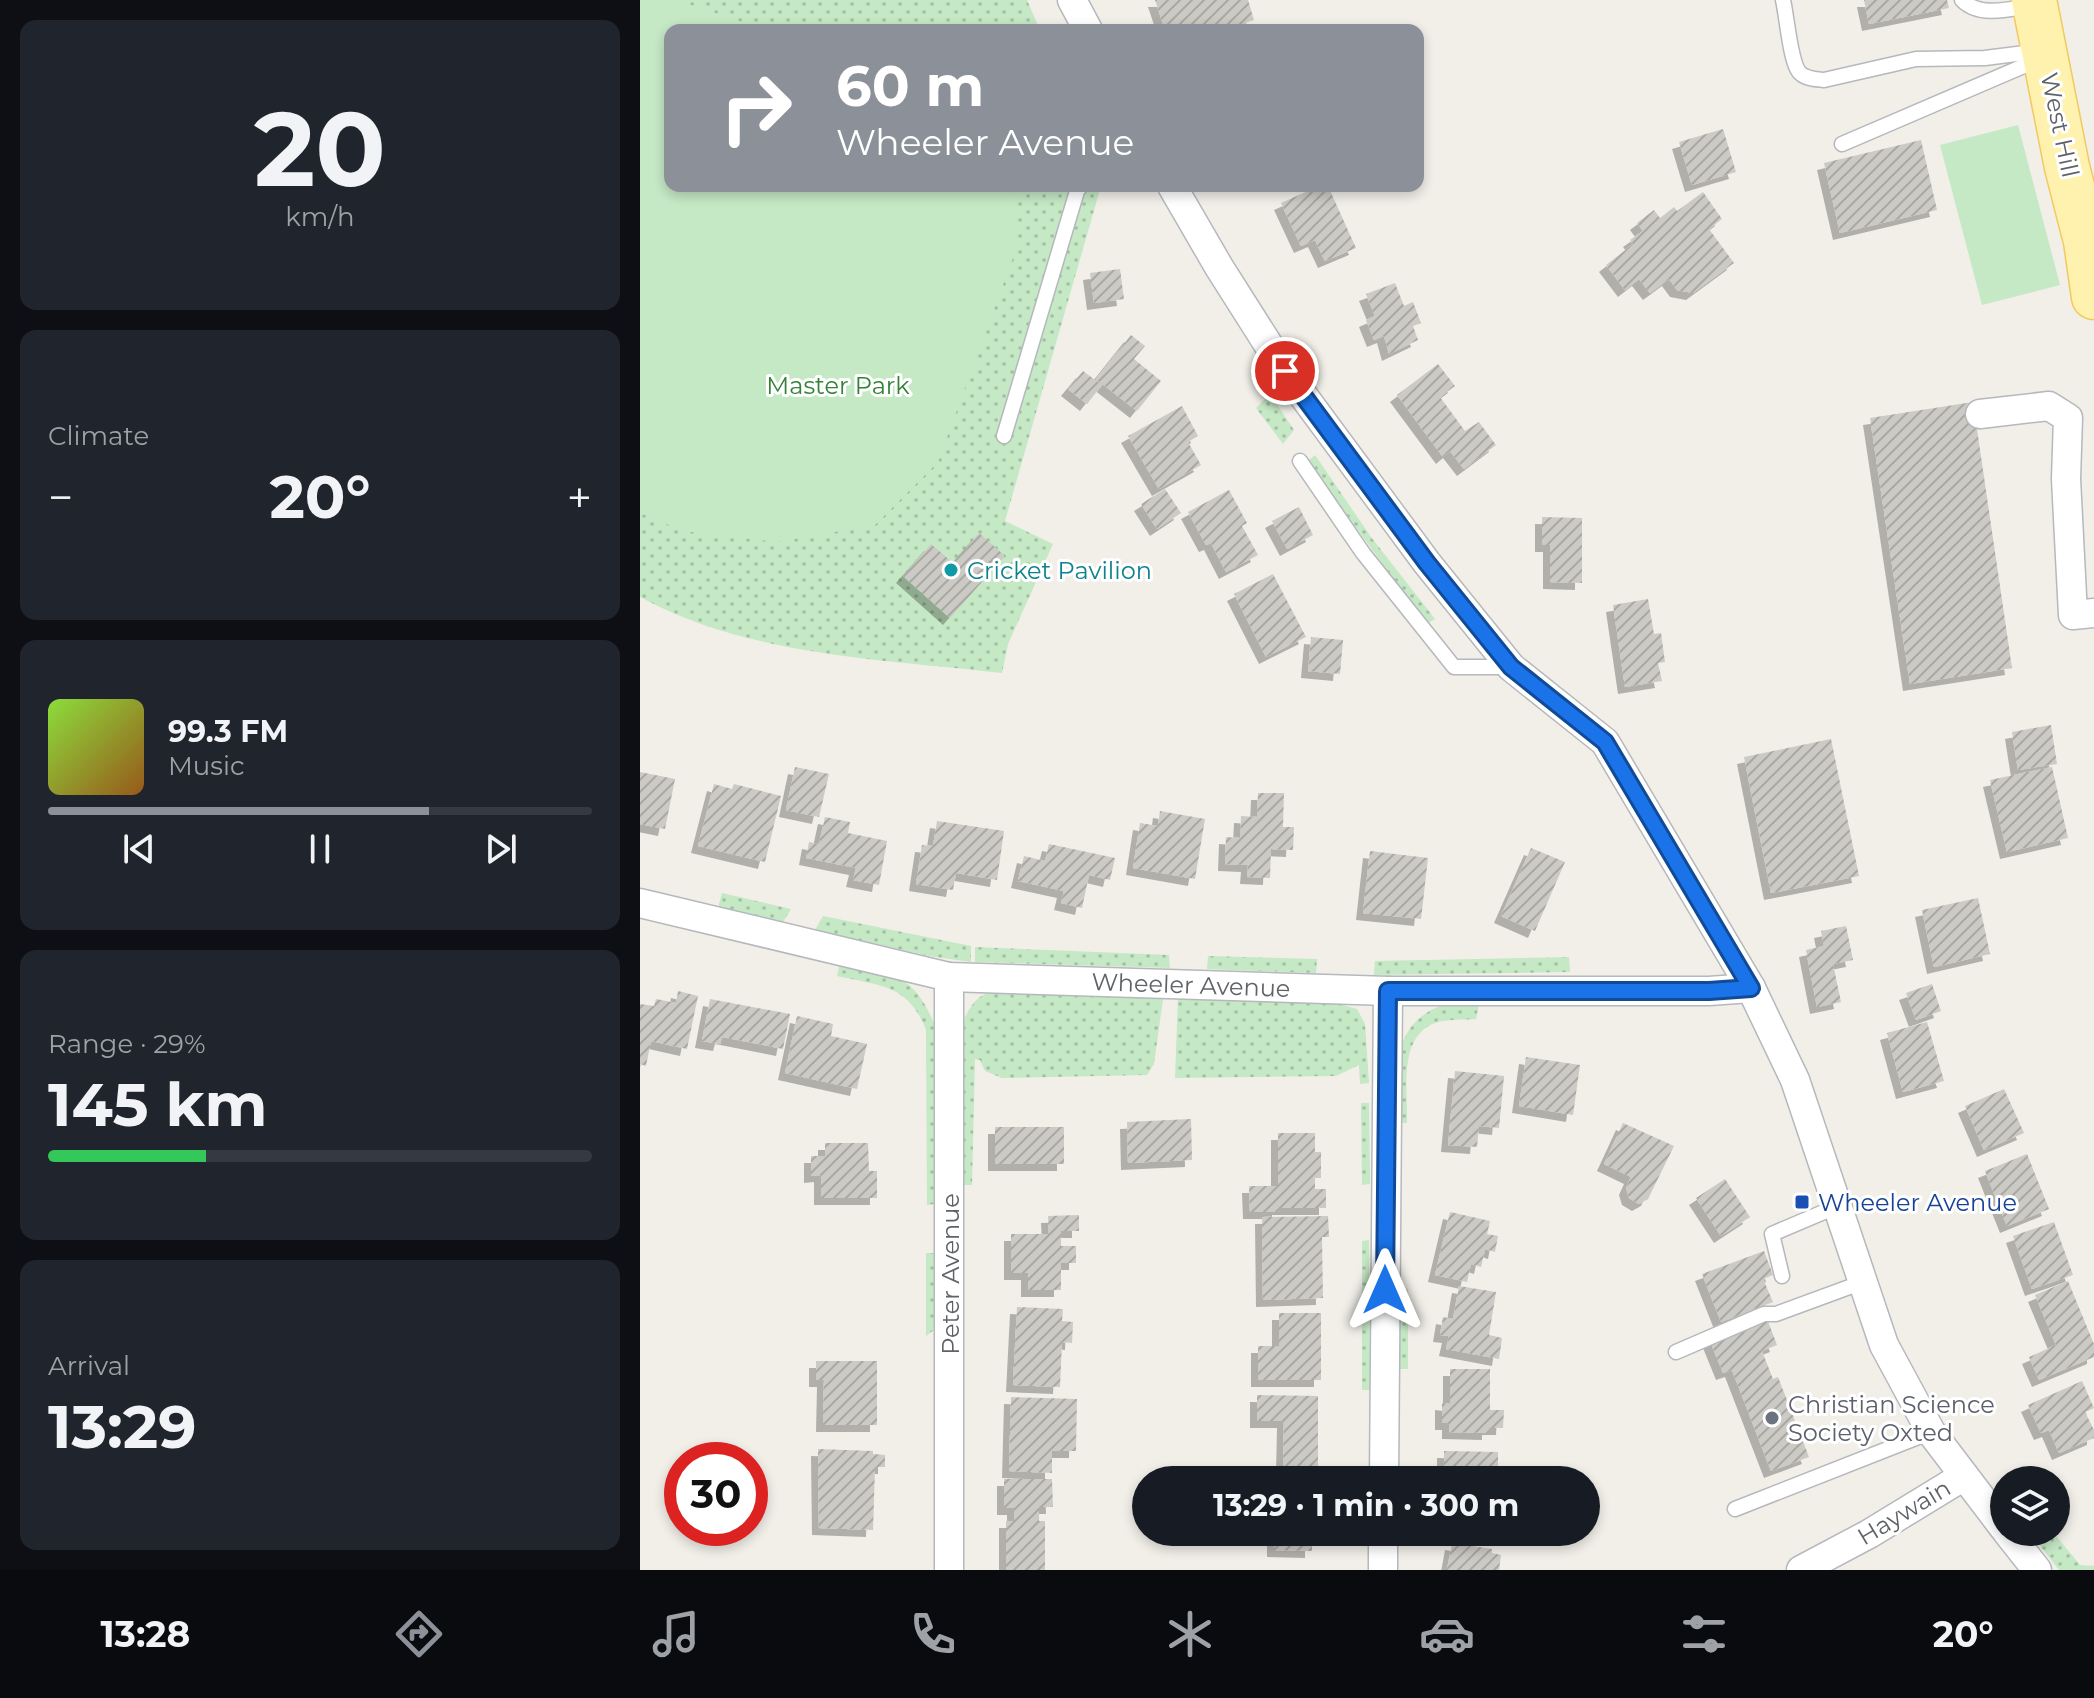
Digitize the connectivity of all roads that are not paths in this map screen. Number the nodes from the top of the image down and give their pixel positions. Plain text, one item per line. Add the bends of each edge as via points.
1 (1072, 0) edge
2 (1783, 0) edge
3 (1962, 0) edge
4 (2035, 3) edge
5 (1085, 24) edge
6 (2045, 54) junction
7 (1842, 144) dead end
8 (1077, 192) edge
9 (1176, 192) edge
10 (2094, 297) edge
11 (1980, 414) dead end
12 (1004, 436) dead end
13 (1300, 461) dead end
14 (2094, 613) edge
15 (1511, 667) junction
16 (640, 903) edge
17 (949, 977) junction
18 (1751, 988) junction
19 (1388, 991) junction
20 (1838, 1206) junction
21 (1782, 1276) dead end
22 (1863, 1282) junction
23 (1676, 1352) dead end
24 (1931, 1432) junction
25 (1384, 1466) edge
26 (1964, 1476) junction
27 (1735, 1509) dead end
28 (1990, 1509) edge
29 (1383, 1546) edge
30 (2018, 1546) edge
31 (949, 1570) edge
32 (1383, 1570) edge
33 (1801, 1570) edge
34 (2037, 1570) edge

1 - 5 street
2 - 6 lane via 1795,63 1800,74 1810,78 1824,80 1916,59
3 - 4 lane via 1978,10
4 - 6 main road, West Hill
6 - 7 lane
6 - 10 main road, West Hill
8 - 12 lane
9 - 15 street via 1285,371
11 - 14 street via 2049,406 2068,418 2073,615
13 - 15 lane via 1363,553 1454,667
15 - 18 street via 1605,742
16 - 17 street, Wheeler Avenue
17 - 19 street, Wheeler Avenue
17 - 31 street, Peter Avenue
18 - 19 street, Wheeler Avenue
18 - 20 street via 1795,1080
19 - 25 street
20 - 21 lane via 1772,1234
20 - 22 street
22 - 23 lane via 1764,1314
22 - 24 street via 1884,1345
24 - 26 street
24 - 27 lane
26 - 28 street
26 - 33 street, Haywain
29 - 32 street
30 - 34 street

